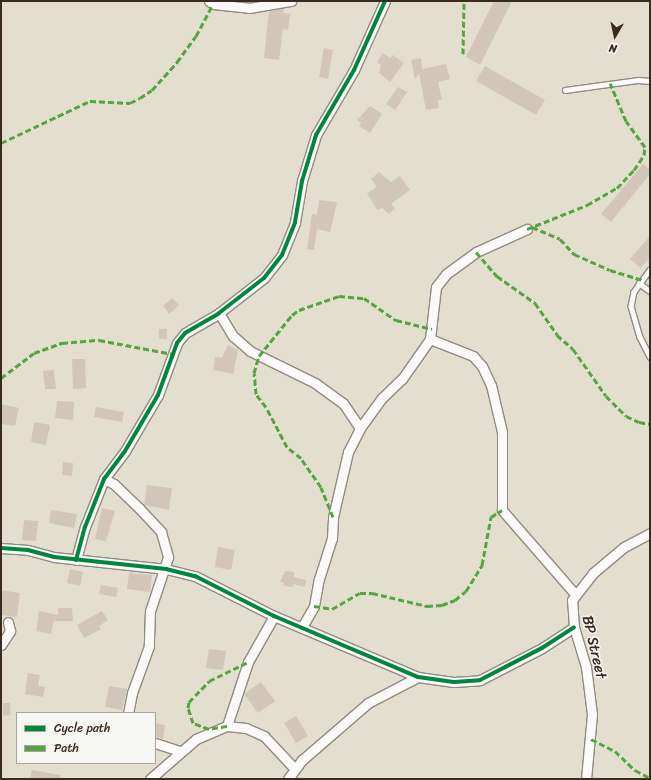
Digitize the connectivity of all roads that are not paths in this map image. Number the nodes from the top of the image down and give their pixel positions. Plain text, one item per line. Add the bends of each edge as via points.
1 (209, 1) edge
2 (291, 1) edge
3 (385, 1) edge
4 (650, 81) edge
5 (565, 90) dead end
6 (528, 229) dead end
7 (650, 270) edge
8 (639, 283) junction
9 (650, 291) edge
10 (219, 313) junction
11 (430, 339) junction
12 (650, 357) edge
13 (360, 428) junction
14 (104, 479) junction
15 (650, 533) edge
16 (1, 548) edge
17 (76, 560) junction
18 (166, 569) junction
19 (575, 594) junction
20 (274, 616) junction
21 (8, 622) dead end
22 (302, 627) junction
23 (574, 627) junction
24 (1, 645) edge
25 (418, 677) junction
26 (128, 712) edge
27 (227, 726) junction
28 (156, 743) edge
29 (180, 751) junction
30 (294, 768) junction
31 (150, 779) edge
32 (288, 779) edge
33 (586, 779) edge

1 - 2 street via 213,4 249,8
3 - 10 street via 354,70 316,135 302,181 296,222 282,255 264,278
4 - 5 lane via 638,80
6 - 11 street via 491,244 446,274 436,287
7 - 8 lane
8 - 9 lane
8 - 12 lane via 631,306 640,337
10 - 13 street via 233,336 250,351 315,383 343,403
10 - 14 street via 185,333 177,343 158,395 125,451
11 - 13 street via 402,379 382,398
11 - 19 street via 473,356 482,366 491,385 502,432 502,510
13 - 22 street via 348,452 333,517 332,538 319,579 314,606
14 - 17 street via 85,527
14 - 18 street via 114,484 161,532 168,556
15 - 19 street via 624,547 593,573
16 - 17 street via 28,550
17 - 18 street
18 - 20 street via 195,576
18 - 26 street via 150,611 149,646 132,693
19 - 23 street, BP Street via 571,608
20 - 22 street
20 - 27 street via 248,662
21 - 24 street via 8,638
22 - 25 street
23 - 25 street via 542,648 480,680 454,682
23 - 33 street, BP Street via 586,667 592,714
25 - 30 street via 368,703
27 - 29 street via 196,739
27 - 30 street via 246,728 264,736
28 - 29 street
29 - 31 street
30 - 32 street

